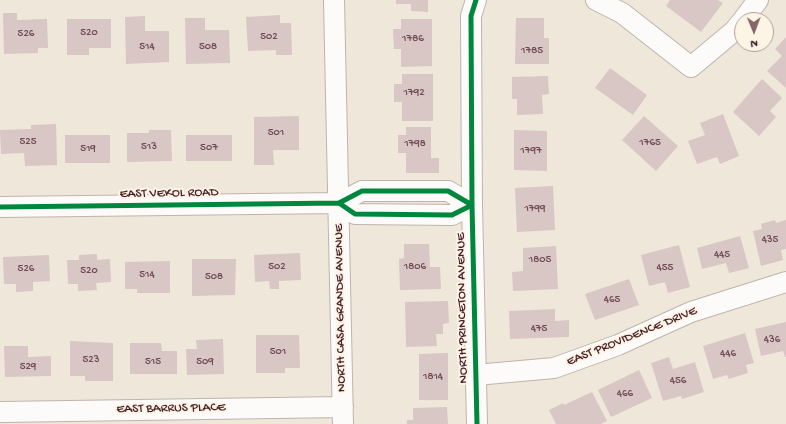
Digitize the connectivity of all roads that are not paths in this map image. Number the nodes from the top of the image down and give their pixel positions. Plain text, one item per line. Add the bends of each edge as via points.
1 (334, 0) edge
2 (476, 0) edge
3 (596, 0) edge
4 (758, 0) edge
5 (749, 12) edge
6 (734, 32) edge
7 (339, 203) junction
8 (472, 205) junction
9 (0, 207) edge
10 (786, 282) edge
11 (476, 375) junction
12 (0, 412) edge
13 (343, 416) edge
14 (477, 424) edge

1 - 7 street, NORTH CASA GRANDE AVENUE
2 - 8 street, NORTH PRINCETON AVENUE via 471,16
3 - 6 street via 622,13 691,67
4 - 5 street
7 - 8 street via 355,214 452,214
7 - 9 street, EAST VEKOL ROAD
7 - 13 street, NORTH CASA GRANDE AVENUE
8 - 11 street, NORTH PRINCETON AVENUE
10 - 11 street, EAST PROVIDENCE DRIVE via 691,312 618,346 554,368
11 - 14 street, NORTH PRINCETON AVENUE
12 - 13 street, EAST BARRUS PLACE

